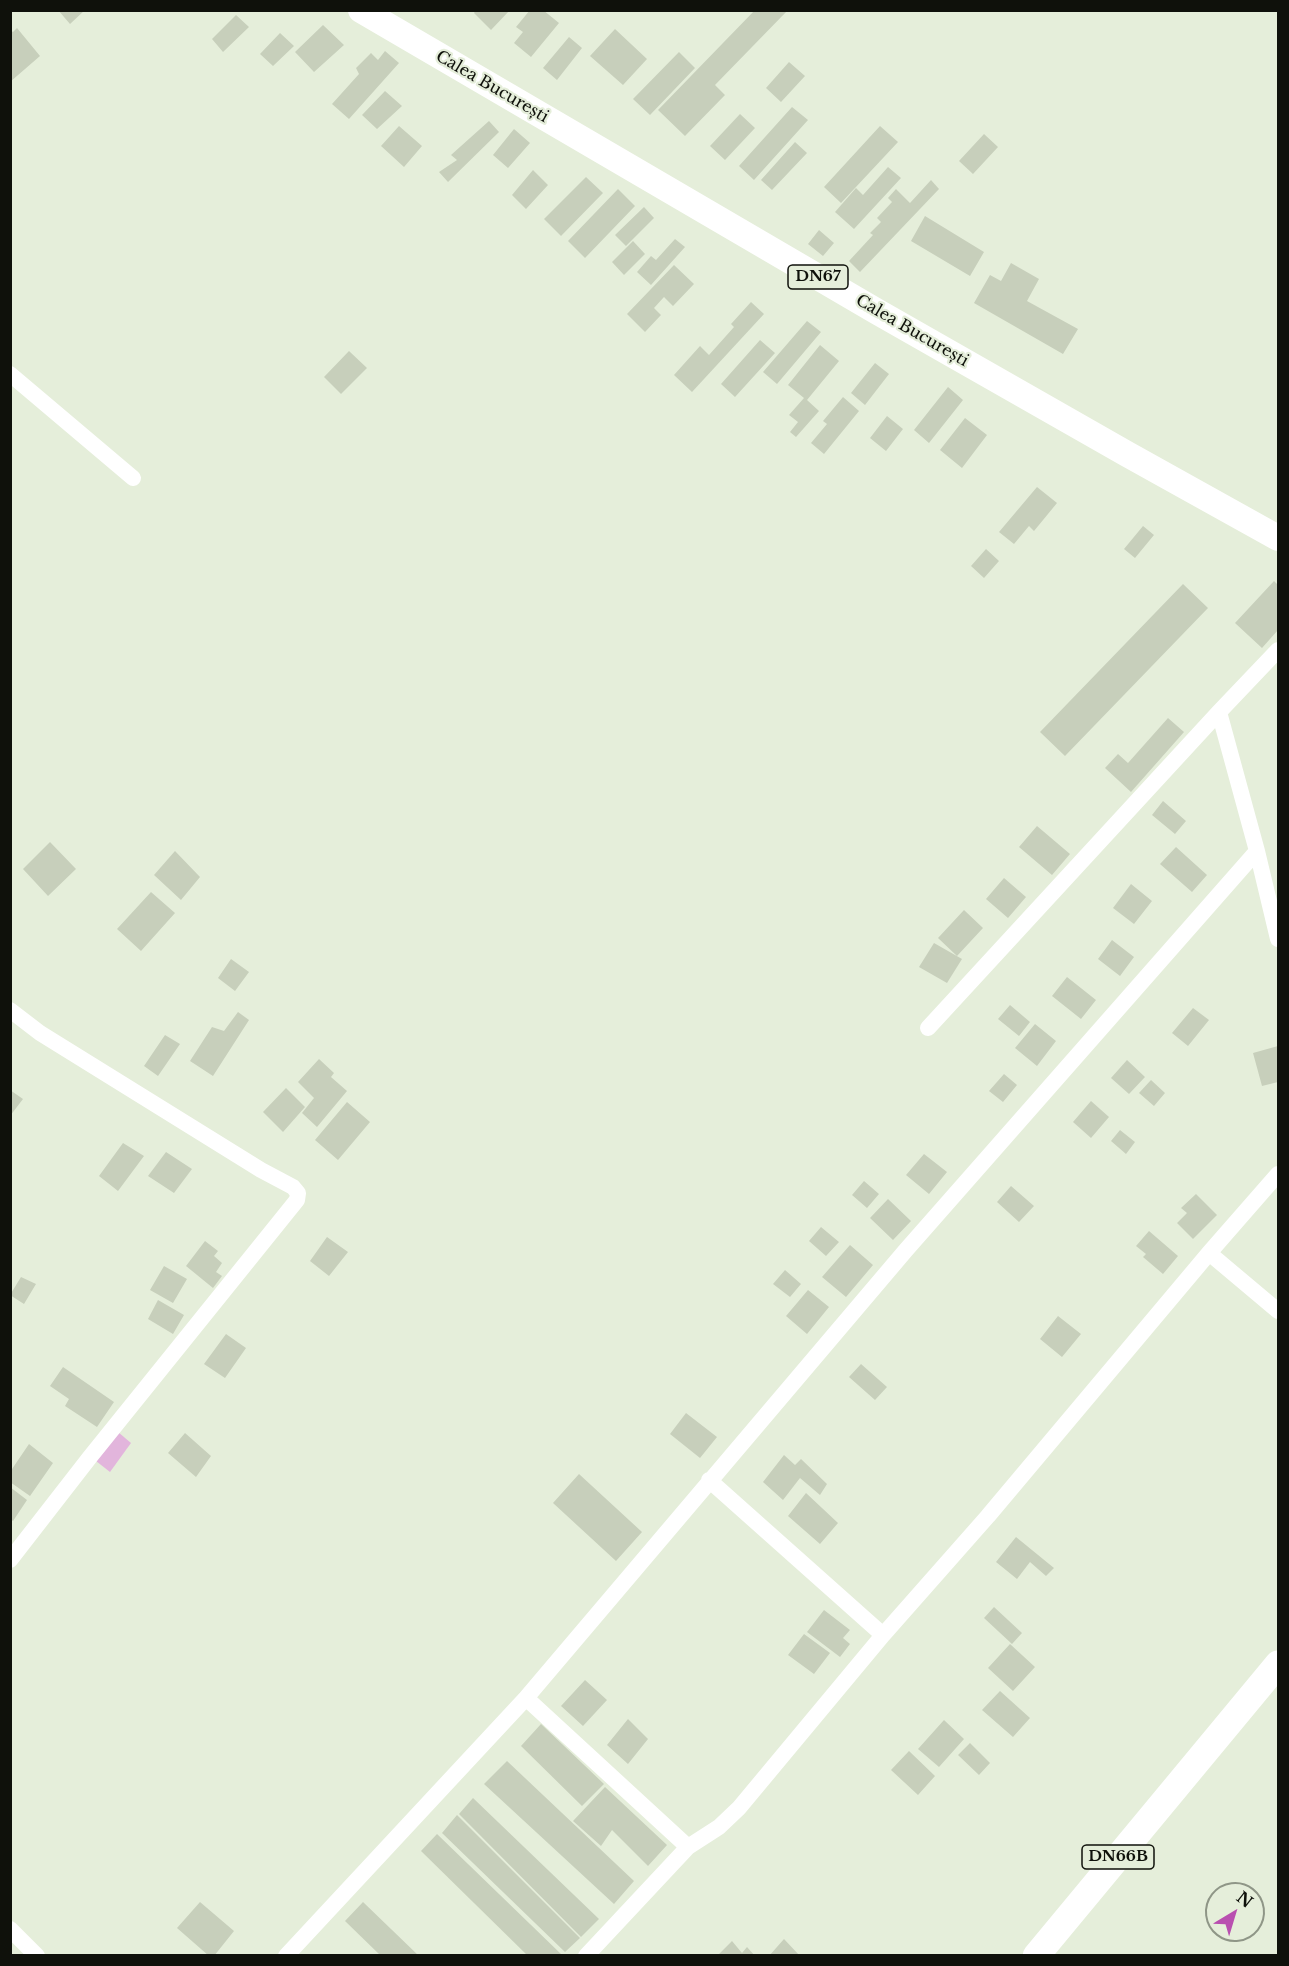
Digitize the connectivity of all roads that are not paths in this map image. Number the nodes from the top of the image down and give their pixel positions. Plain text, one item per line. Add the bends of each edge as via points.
1 (361, 10) edge
2 (10, 374) edge
3 (133, 478) dead end
4 (1278, 538) edge
5 (1278, 650) edge
6 (1219, 712) junction
7 (1257, 851) junction
8 (1278, 939) edge
9 (10, 1010) edge
10 (928, 1028) dead end
11 (1278, 1174) edge
12 (1209, 1253) junction
13 (1278, 1311) edge
14 (709, 1480) junction
15 (10, 1560) edge
16 (883, 1635) junction
17 (1278, 1664) edge
18 (526, 1698) junction
19 (688, 1847) junction
20 (10, 1929) edge
21 (37, 1956) edge
22 (286, 1956) edge
23 (586, 1956) edge
24 (1036, 1956) edge

1 - 4 main road, Calea București / DN67 via 876,311
2 - 3 street
5 - 6 street
6 - 7 street
6 - 10 street
7 - 8 street
7 - 14 street
9 - 15 street via 40,1033 298,1192 297,1200
11 - 12 street
12 - 13 street
12 - 16 street
14 - 16 street
14 - 18 street
16 - 19 street via 739,1808
17 - 24 highway, DN66B
18 - 19 street
18 - 22 street
19 - 23 street
20 - 21 street

